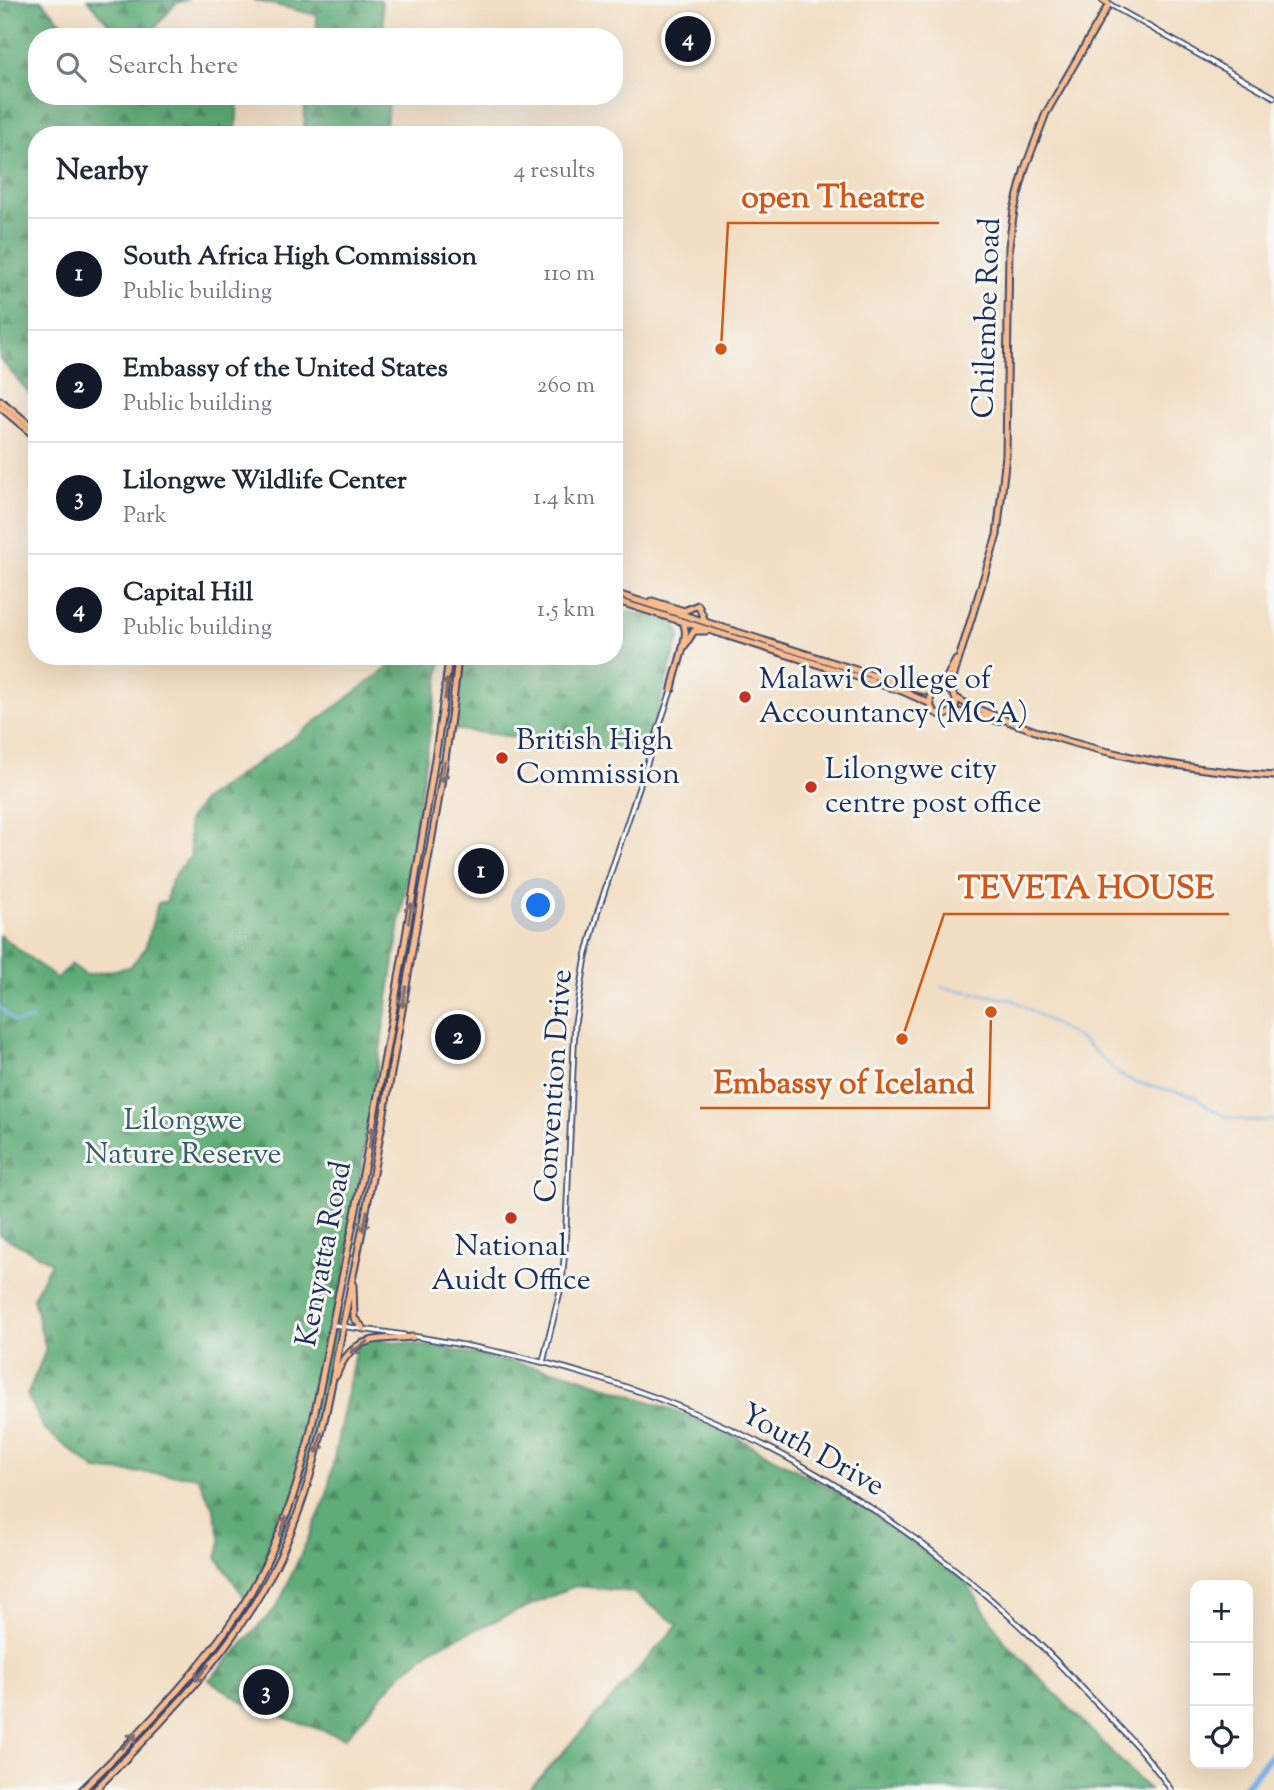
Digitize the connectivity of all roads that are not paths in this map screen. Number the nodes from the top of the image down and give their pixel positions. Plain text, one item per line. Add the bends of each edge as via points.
1 (1106, 2) edge
2 (1274, 97) edge
3 (0, 400) edge
4 (0, 407) edge
5 (28, 423) edge
6 (28, 430) edge
7 (623, 596) edge
8 (632, 598) junction
9 (623, 603) edge
10 (674, 618) junction
11 (693, 620) junction
12 (705, 621) junction
13 (753, 643) junction
14 (684, 647) junction
15 (961, 651) junction
16 (448, 665) edge
17 (457, 665) edge
18 (672, 689) junction
19 (937, 691) junction
20 (954, 695) junction
21 (931, 704) junction
22 (950, 713) junction
23 (1014, 724) junction
24 (1274, 776) edge
25 (352, 1278) junction
26 (334, 1325) junction
27 (344, 1326) junction
28 (364, 1329) junction
29 (413, 1337) junction
30 (543, 1362) junction
31 (330, 1394) junction
32 (82, 1790) edge
33 (95, 1790) edge
34 (1171, 1790) edge

1 - 2 street
1 - 15 main road, Chilembe Road via 1046,113 1017,198 1009,246 1002,494 993,549
3 - 5 main road
4 - 6 main road
7 - 8 main road
8 - 11 main road
8 - 12 main road via 684,611 698,605
9 - 10 main road
10 - 11 main road
10 - 18 main road via 686,634
11 - 12 main road
11 - 13 main road
11 - 14 street, Convention Drive
12 - 19 main road via 916,689
13 - 14 main road via 700,630 692,633
13 - 21 main road
14 - 18 street, Convention Drive
15 - 19 main road
15 - 20 main road via 952,684
26 -> 16 main road, Kenyatta Road via 400,972
17 -> 25 main road, Kenyatta Road via 444,771
18 - 30 street, Convention Drive via 598,911 581,983 575,1023 565,1248
19 - 20 main road via 946,689
19 - 21 main road
20 - 22 main road via 956,706
20 - 23 main road via 970,707
21 - 22 main road via 938,713
22 - 23 main road via 966,712
23 - 24 main road via 1120,755 1190,769
25 - 27 main road, Kenyatta Road
25 - 28 main road via 354,1318
26 - 27 street, Youth Drive
32 -> 26 main road, Kenyatta Road via 185,1681 254,1588 299,1483
27 - 28 street, Youth Drive
27 - 31 main road, Kenyatta Road
28 - 29 street, Youth Drive
29 - 30 street, Youth Drive
29 -> 31 main road via 378,1338 351,1350
30 - 34 street, Youth Drive via 721,1424 899,1525 1033,1636
31 -> 33 main road, Kenyatta Road via 304,1498 262,1591 167,1716

